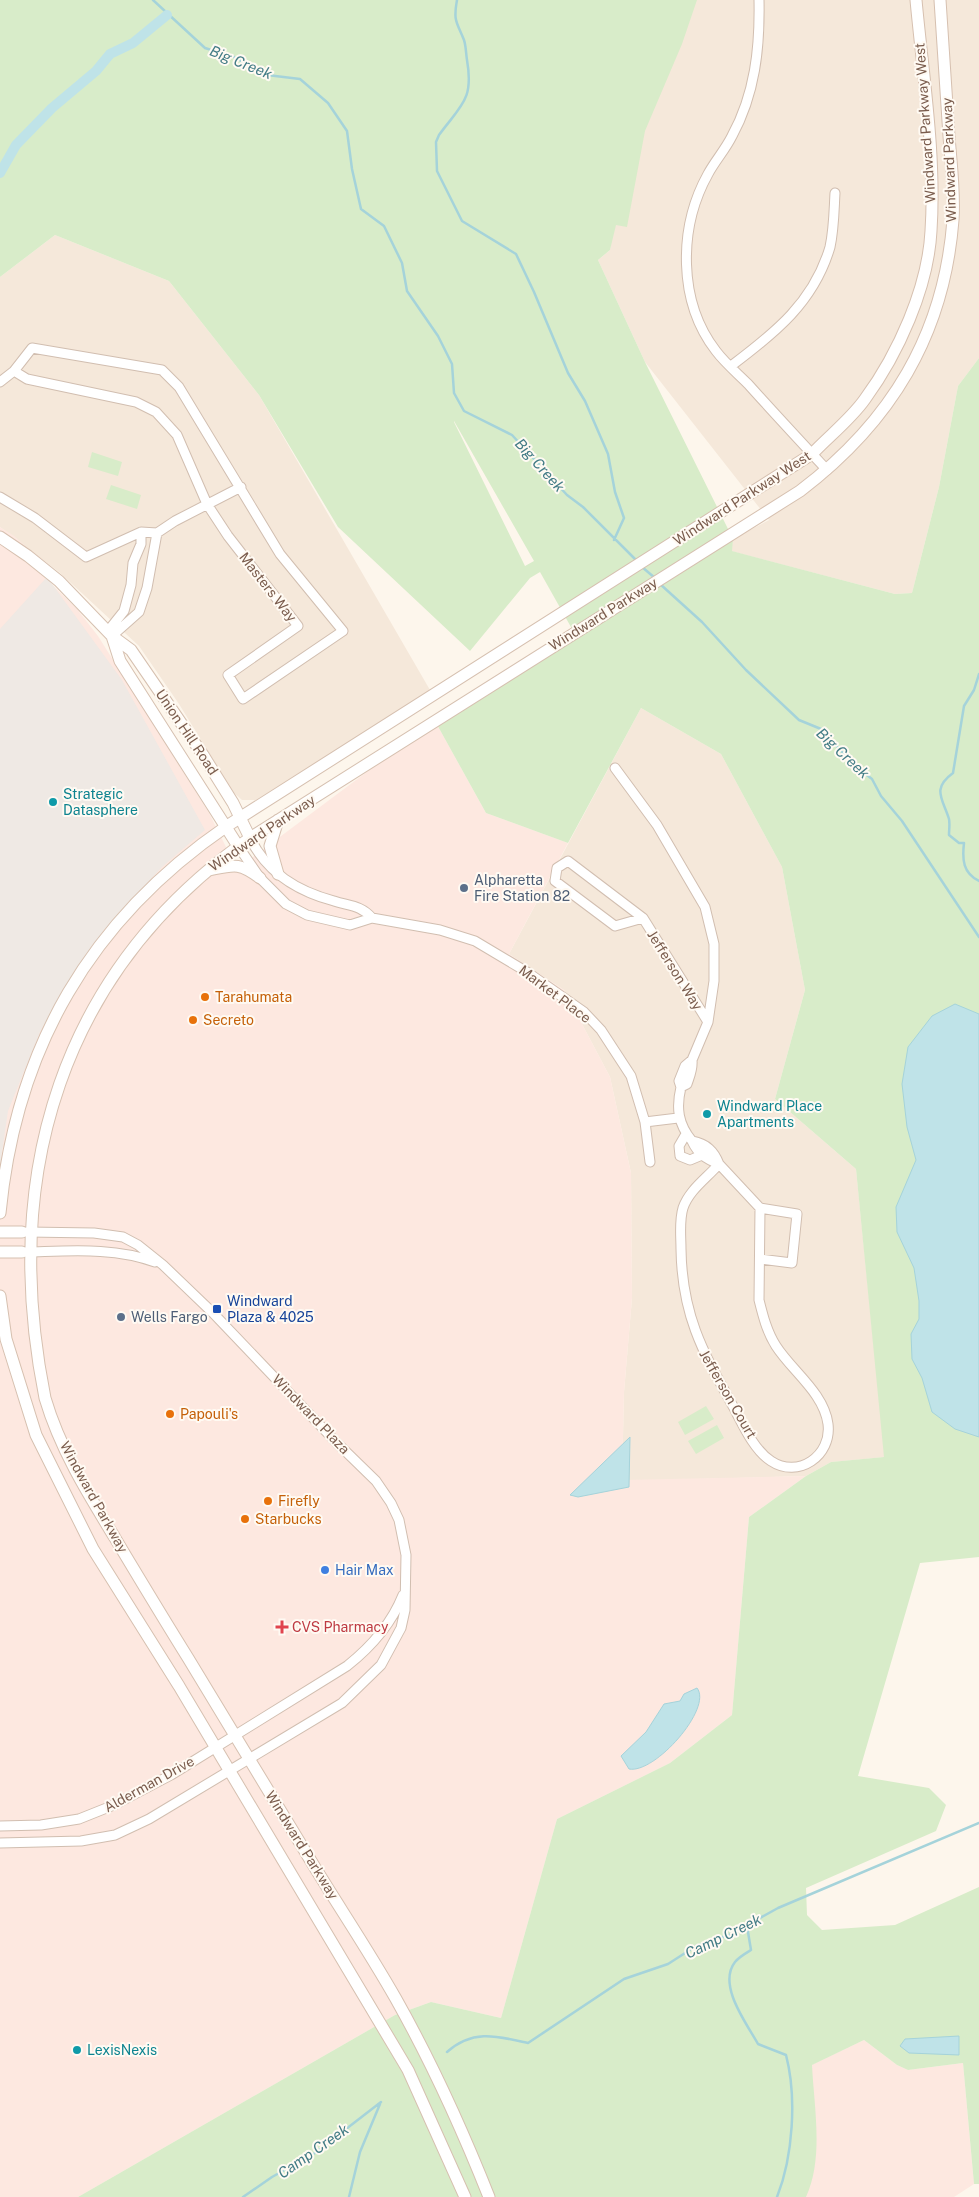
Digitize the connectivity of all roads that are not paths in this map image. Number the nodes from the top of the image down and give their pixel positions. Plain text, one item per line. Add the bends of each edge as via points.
1 (759, 0) edge
2 (916, 0) edge
3 (940, 0) edge
4 (835, 193) dead end
5 (731, 366) junction
6 (14, 371) junction
7 (0, 382) edge
8 (812, 454) junction
9 (827, 470) junction
10 (241, 487) junction
11 (0, 497) edge
12 (207, 504) junction
13 (141, 532) junction
14 (157, 533) junction
15 (0, 537) edge
16 (613, 581) joint
17 (124, 611) junction
18 (139, 612) junction
19 (110, 634) junction
20 (163, 695) junction
21 (148, 707) junction
22 (615, 768) dead end
23 (240, 818) junction
24 (278, 820) junction
25 (226, 826) junction
26 (250, 838) junction
27 (238, 846) junction
28 (204, 871) junction
29 (278, 874) junction
30 (260, 878) junction
31 (372, 918) junction
32 (642, 918) junction
33 (708, 1022) junction
34 (678, 1118) junction
35 (645, 1122) junction
36 (686, 1134) junction
37 (705, 1151) junction
38 (650, 1162) dead end
39 (719, 1164) junction
40 (760, 1208) junction
41 (0, 1213) edge
42 (0, 1232) edge
43 (22, 1232) junction
44 (0, 1252) edge
45 (22, 1252) junction
46 (760, 1259) junction
47 (163, 1266) junction
48 (0, 1296) edge
49 (405, 1591) junction
50 (234, 1735) junction
51 (215, 1747) junction
52 (249, 1759) junction
53 (230, 1771) junction
54 (0, 1826) edge
55 (0, 1843) edge
56 (465, 2197) edge
57 (489, 2197) edge

1 - 5 street via 758,49 751,88 737,126 701,188 686,253 687,280 698,319 716,350
2 - 8 main road, Windward Parkway West via 931,165 931,232 921,286 895,350 864,400
3 - 9 main road, Windward Parkway via 952,184 953,218 948,264 937,308 919,354 901,385 876,421
4 - 5 street via 830,246 812,290 790,317
5 - 8 street
6 - 7 street
6 - 10 street via 32,348 162,370 179,387
6 - 12 street, Masters Way via 27,379 136,402 156,412 177,435
8 - 9 street
8 - 16 main road, Windward Parkway West
9 - 24 main road, Windward Parkway via 800,491
10 - 12 street
10 - 12 street, Masters Way via 280,554 343,631 243,699 228,675 298,626
11 - 13 street via 35,518 86,557
12 - 14 street
13 - 14 street
13 - 17 street via 141,544 133,562
14 - 18 street
15 - 19 main road, Union Hill Road via 59,581
16 - 23 main road, Windward Parkway
17 - 18 street
17 - 19 street
18 - 19 street
19 - 20 main road, Union Hill Road via 131,650
19 - 21 main road, Union Hill Road via 120,661
20 - 21 main road
20 - 23 main road, Union Hill Road
21 - 25 main road, Union Hill Road
22 - 33 street via 657,825 705,907 714,944 714,981
23 - 25 main road, Windward Parkway
23 - 26 main road, Union Hill Road
24 - 26 main road, Windward Parkway
24 - 29 main road via 270,846
25 - 27 main road, Union Hill Road
25 - 41 main road, Windward Parkway via 149,888 117,923 75,980 46,1035 18,1109 8,1148
26 - 27 main road, Windward Parkway
26 - 29 street, Market Place via 258,855
27 - 28 main road, Windward Parkway
27 - 30 street, Market Place
28 - 30 main road via 237,865
28 - 43 main road, Windward Parkway via 132,947 64,1052 48,1091 31,1156
29 - 31 street, Market Place via 301,890 359,907
30 - 31 street, Market Place via 286,904 323,921 350,925
31 - 35 street, Market Place via 440,930 475,941 559,993 584,1012 619,1055 631,1076
32 - 32 street, Jefferson Way via 568,861 557,868 555,881 615,926
32 - 33 street, Jefferson Way
33 - 34 street via 692,1060 693,1069 679,1081
34 - 35 street
34 - 36 street
35 - 38 street, Market Place
36 - 37 street via 696,1151
36 - 37 street via 679,1146 680,1156 690,1160
37 - 39 street
39 - 40 street
39 - 46 street, Jefferson Court via 687,1199 683,1210 682,1258 687,1306 703,1350 747,1432 768,1459 780,1467 792,1469 806,1465 823,1451 828,1425 817,1397 770,1336 759,1300
40 - 46 street, Jefferson Court
40 - 46 street via 797,1214 792,1263
42 - 43 main road
43 - 45 main road, Windward Parkway
43 - 47 street, Windward Plaza via 94,1233 123,1237
44 - 45 main road, Windward Plaza
45 - 47 street, Windward Plaza via 84,1250 130,1255
45 - 50 main road, Windward Parkway via 25,1305 34,1355 46,1402 69,1457
47 - 49 street, Windward Plaza via 376,1481 399,1520 406,1555
48 - 51 main road, Windward Parkway via 6,1339 36,1434 92,1549
49 - 50 street, Windward Plaza via 386,1627 365,1652
49 - 52 street, Windward Plaza via 401,1628 375,1672 342,1702
50 - 51 street, Alderman Drive
50 - 52 main road, Windward Parkway
51 - 53 main road, Windward Parkway
51 - 54 street, Alderman Drive via 171,1775 79,1819 41,1825
52 - 53 street, Windward Plaza
52 - 57 main road, Windward Parkway via 396,1999 431,2064
53 - 55 street, Alderman Drive via 149,1819 115,1835 81,1841
53 - 56 main road, Windward Parkway via 408,2070

